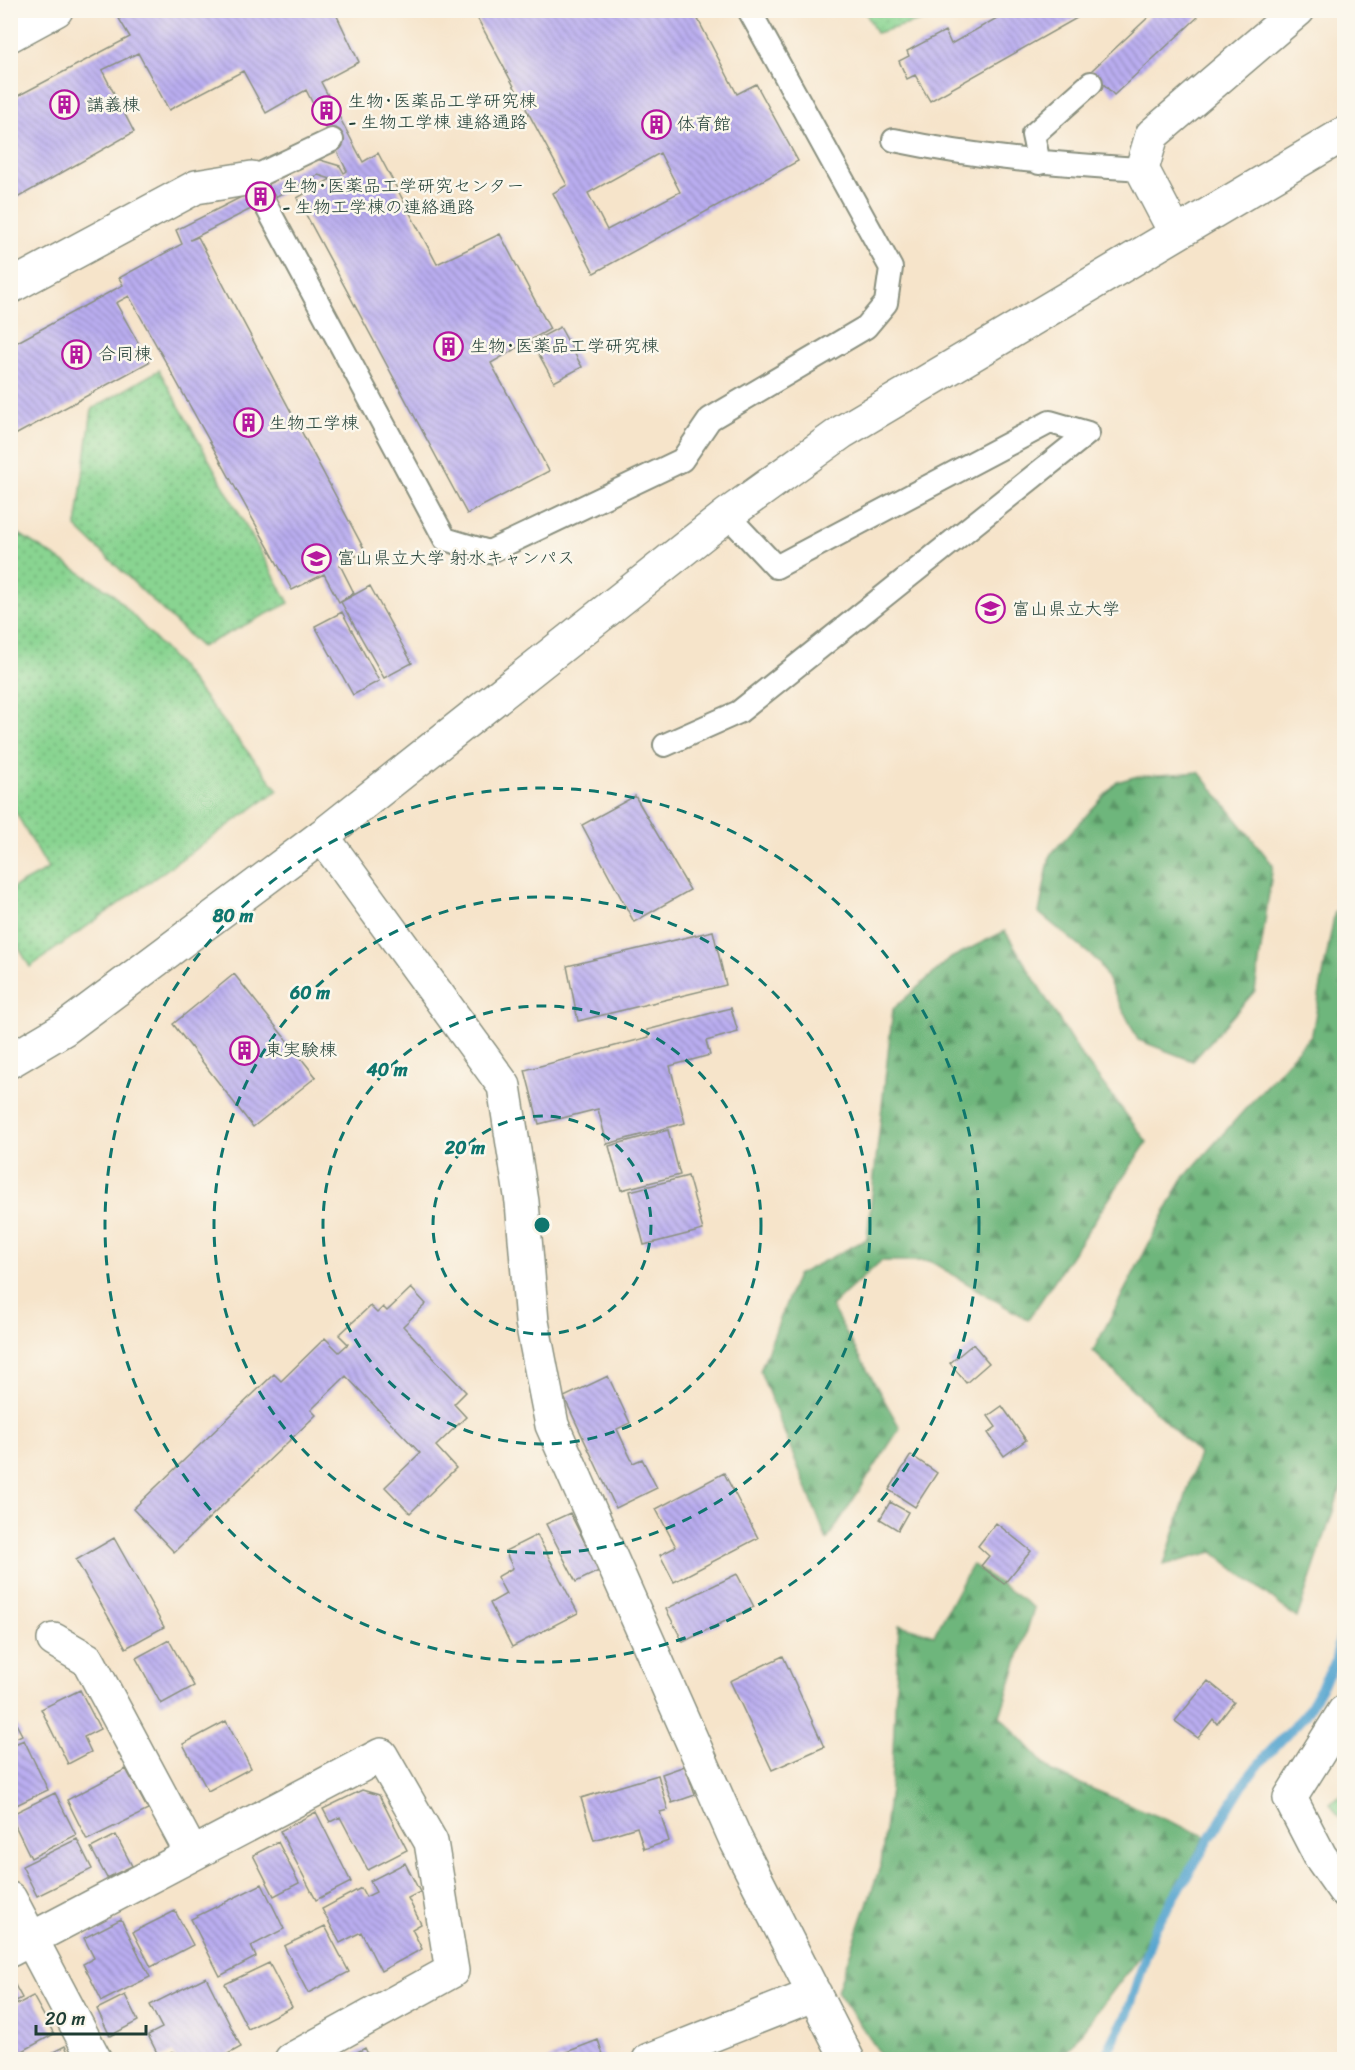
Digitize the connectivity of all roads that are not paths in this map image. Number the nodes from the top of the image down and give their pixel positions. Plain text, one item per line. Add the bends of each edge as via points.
1 (56, 10) edge
2 (749, 10) edge
3 (1298, 10) edge
4 (10, 35) edge
5 (1091, 83) dead end
6 (1344, 134) edge
7 (332, 140) dead end
8 (894, 140) dead end
9 (1039, 163) junction
10 (1142, 169) junction
11 (258, 190) junction
12 (1175, 232) junction
13 (10, 287) edge
14 (727, 515) junction
15 (665, 745) dead end
16 (322, 836) junction
17 (10, 1061) edge
18 (54, 1640) dead end
19 (1344, 1712) edge
20 (192, 1854) junction
21 (1344, 1890) edge
22 (10, 1899) edge
23 (21, 1944) edge
24 (815, 1994) junction
25 (95, 2060) edge
26 (291, 2060) edge
27 (649, 2060) edge
28 (848, 2060) edge

1 - 4 street
2 - 11 lane via 891,268 886,303 866,327 710,419 682,460 489,552 445,539
3 - 10 street via 1152,135
5 - 9 lane via 1033,135
6 - 12 street
7 - 11 lane
8 - 9 lane via 957,154
9 - 10 lane
10 - 12 street
11 - 13 street via 196,187
12 - 14 street via 842,432
14 - 15 lane via 776,567 1050,422 1088,433 739,712
14 - 16 street
16 - 17 street via 64,1029
16 - 24 street via 504,1086 522,1202 532,1322 552,1425 735,1838
18 - 20 street via 88,1660
19 - 21 street via 1290,1798 1320,1856
20 - 23 street
20 - 26 street via 381,1755 431,1842 453,1971
22 - 23 street
23 - 25 street
24 - 27 street
24 - 28 street

